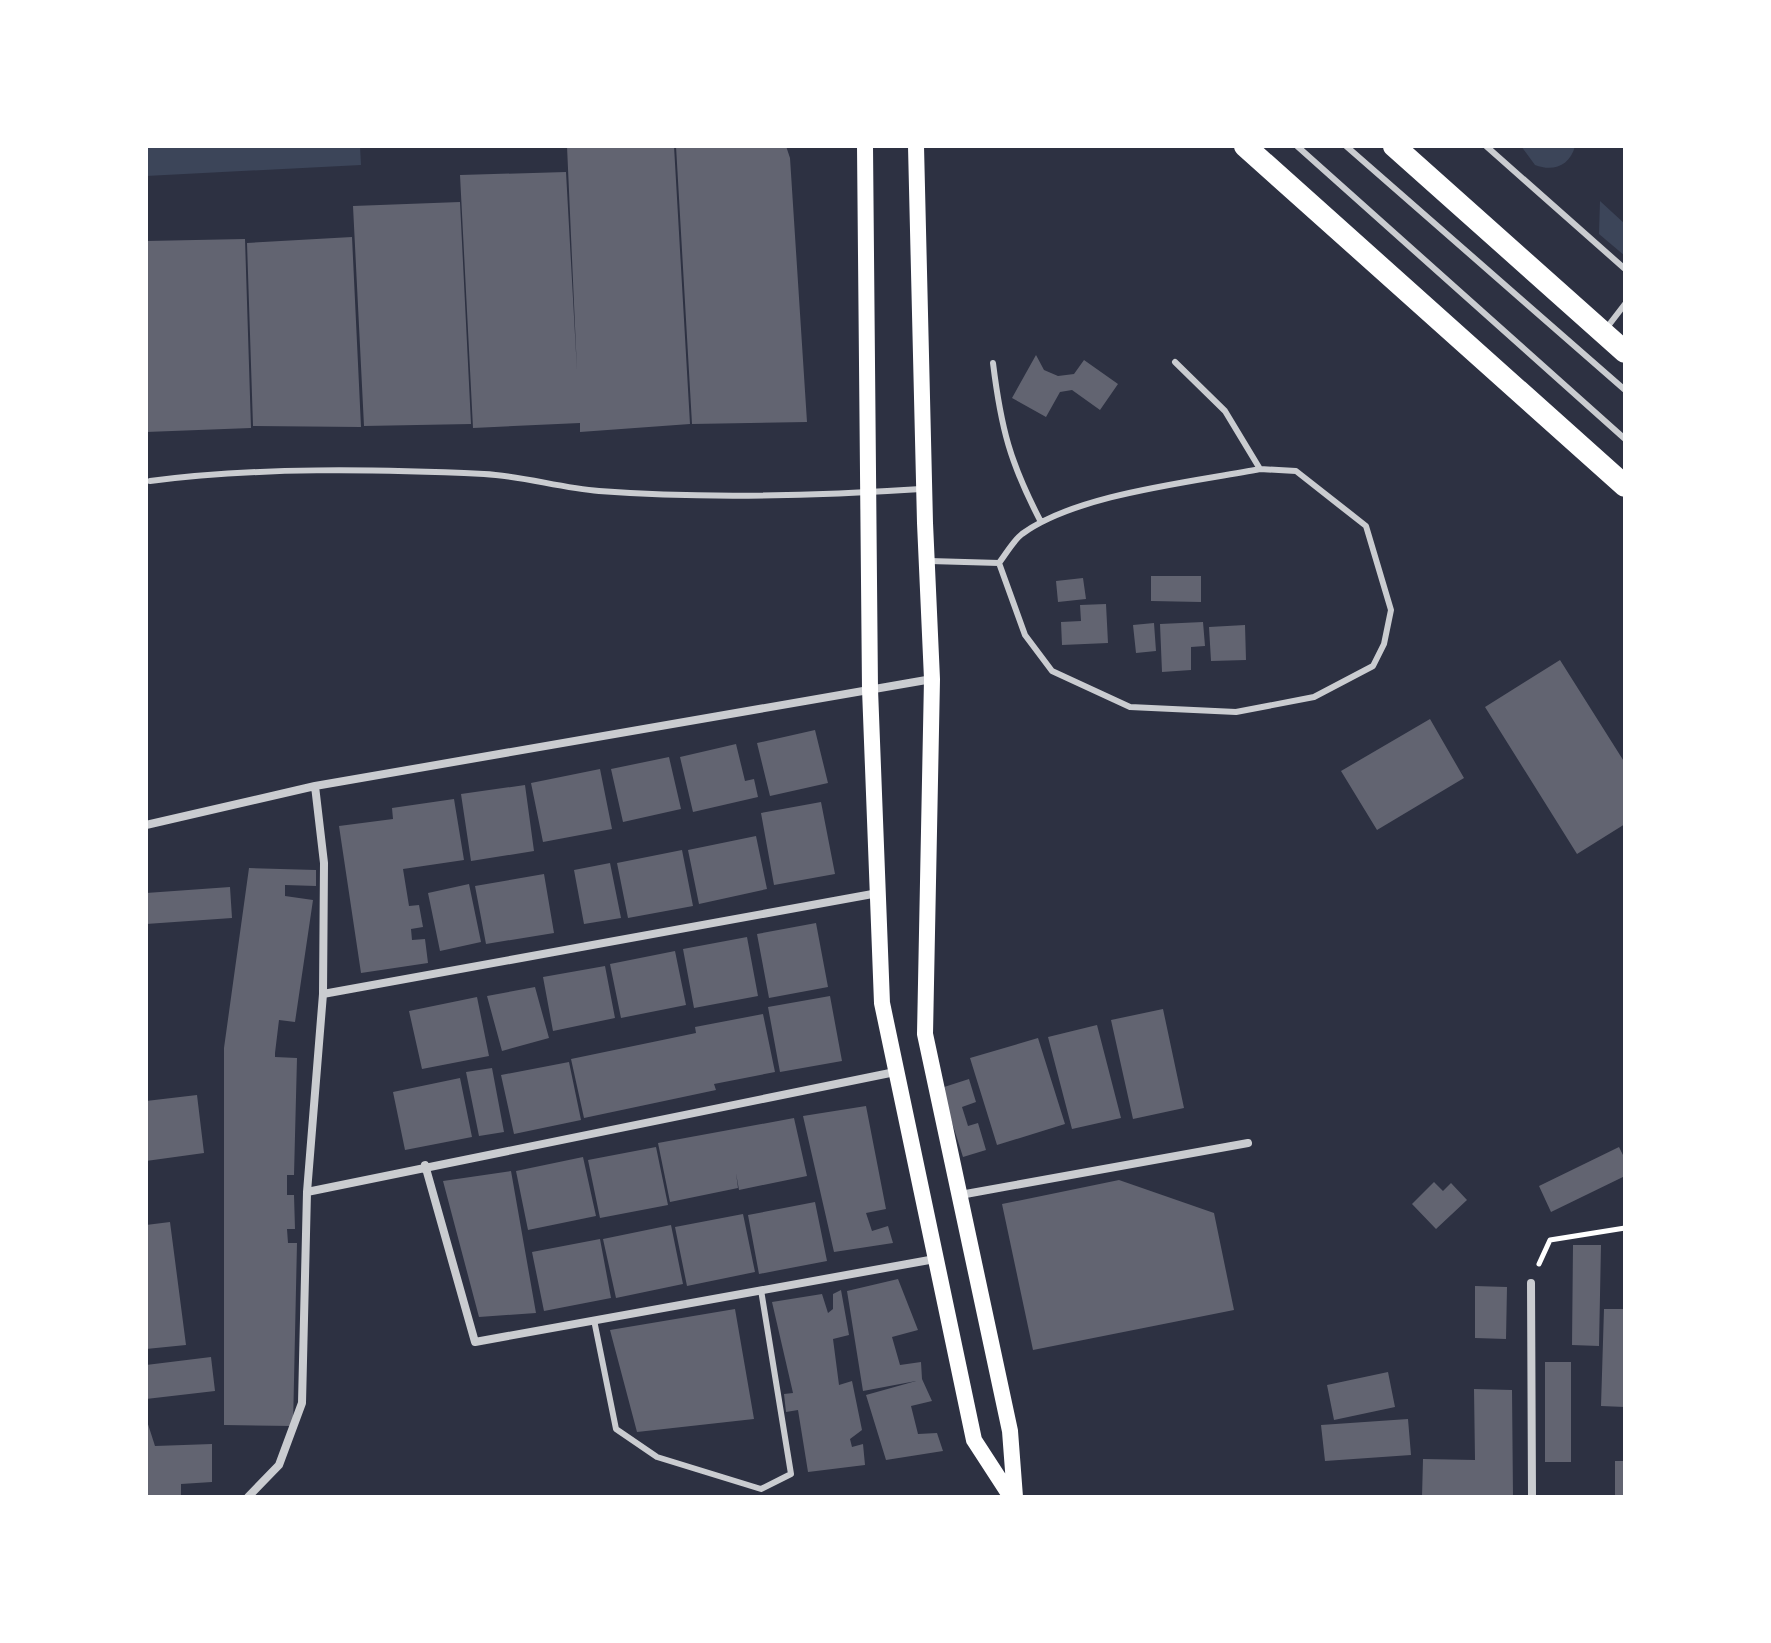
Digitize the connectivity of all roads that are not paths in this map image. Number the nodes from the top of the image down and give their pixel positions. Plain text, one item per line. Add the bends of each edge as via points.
1 (865, 146) edge
2 (916, 146) edge
3 (1245, 146) edge
4 (1297, 146) edge
5 (1346, 146) edge
6 (1394, 146) edge
7 (1486, 146) edge
8 (1625, 269) edge
9 (1625, 304) edge
10 (1603, 333) junction
11 (1625, 352) edge
12 (1175, 362) dead end
13 (993, 363) dead end
14 (1625, 390) edge
15 (1625, 439) edge
16 (1260, 469) junction
17 (150, 481) dead end
18 (1625, 486) edge
19 (925, 489) junction
20 (869, 492) junction
21 (1041, 522) junction
22 (926, 561) junction
23 (999, 563) junction
24 (932, 679) junction
25 (870, 689) junction
26 (315, 786) junction
27 (146, 825) edge
28 (878, 893) junction
29 (323, 994) junction
30 (895, 1072) junction
31 (1248, 1143) dead end
32 (425, 1165) junction
33 (307, 1192) junction
34 (960, 1195) junction
35 (935, 1259) junction
36 (1531, 1283) road end
37 (761, 1290) junction
38 (594, 1320) junction
39 (248, 1497) edge
40 (1013, 1497) edge
41 (1532, 1497) edge

1 - 20 main road
2 - 19 main road
3 - 18 highway
4 - 15 lane
5 - 14 lane
6 - 10 highway
7 - 8 lane
9 - 10 lane
10 - 11 highway
12 - 16 lane via 1225,411
13 - 21 lane via 1001,426 1015,472
16 - 21 lane via 1092,503
16 - 23 lane via 1296,471 1366,526 1391,610 1373,666 1314,697 1236,712 1130,707 1052,671 1025,635
17 - 20 lane via 221,471 487,474 597,491
19 - 20 lane
19 - 22 main road
20 - 25 main road
21 - 23 lane via 1019,536
22 - 23 lane
22 - 24 main road
24 - 25 street
24 - 34 main road via 925,1034
25 - 26 street
25 - 28 main road
26 - 27 street
26 - 29 street via 324,863
28 - 29 street
28 - 30 main road via 882,1003
29 - 33 street
30 - 32 street
30 - 35 main road
31 - 34 street
32 - 33 street
32 - 38 street via 475,1342
33 - 39 street via 302,1403 279,1465
34 - 40 main road via 1010,1431
35 - 37 street
35 - 40 main road via 974,1440
36 - 41 street
37 - 38 street
37 - 38 lane via 791,1474 761,1489 657,1457 616,1429

